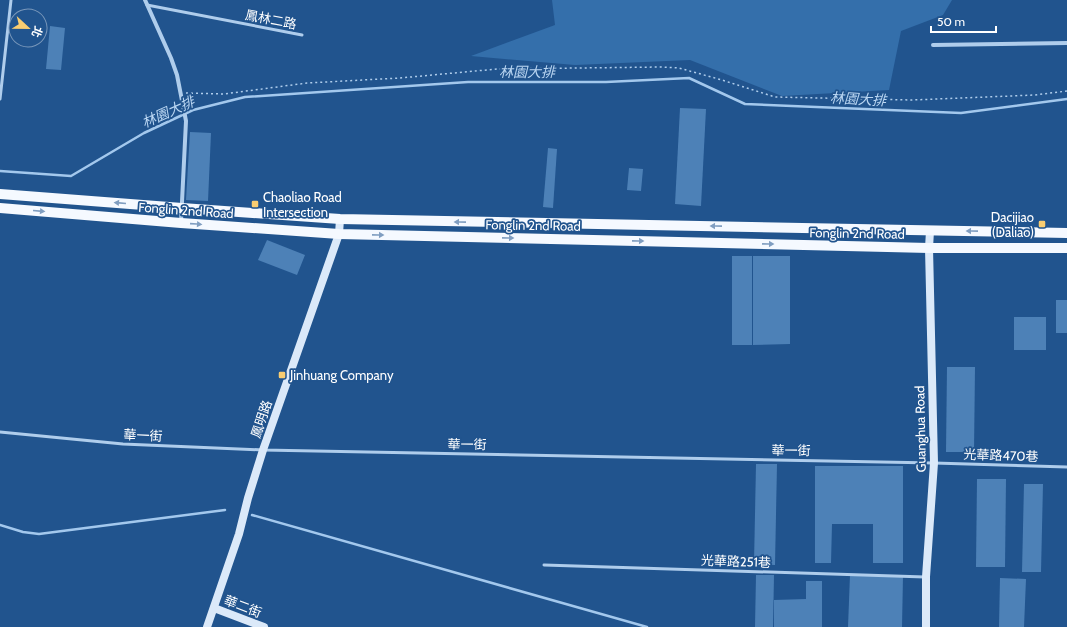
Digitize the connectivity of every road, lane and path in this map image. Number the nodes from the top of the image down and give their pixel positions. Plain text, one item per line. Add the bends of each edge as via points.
1 (11, 0) edge
2 (145, 0) edge
3 (147, 5) junction
4 (302, 35) dead end
5 (1067, 43) edge
6 (933, 45) dead end
7 (1067, 91) edge
8 (180, 93) junction
9 (0, 99) edge
10 (0, 194) edge
11 (0, 208) edge
12 (182, 208) junction
13 (340, 219) junction
14 (181, 223) junction
15 (930, 230) junction
16 (1067, 233) edge
17 (339, 234) junction
18 (929, 248) junction
19 (1067, 248) edge
20 (0, 432) edge
21 (263, 450) junction
22 (934, 463) junction
23 (1067, 467) edge
24 (544, 564) dead end
25 (926, 577) junction
26 (214, 608) junction
27 (207, 627) edge
28 (264, 627) edge
29 (926, 627) edge

1 - 9 lane
2 - 3 street
3 - 4 lane, 鳳林二路
3 - 8 street via 171,58
5 - 6 street
7 - 8 path via 1035,95 912,100 775,97 679,68 662,67 498,69 400,78 307,82 224,94
8 - 12 street via 186,121
12 -> 10 main road, Fonglin 2nd Road
11 -> 14 main road, Fonglin 2nd Road
12 - 13 main road, Fonglin 2nd Road
12 - 14 street
15 -> 13 main road, Fonglin 2nd Road
13 - 17 street, 鳳明路
14 -> 17 main road, Fonglin 2nd Road
16 -> 15 main road, Fonglin 2nd Road
15 - 18 street, Guanghua Road
17 -> 18 main road, Fonglin 2nd Road
17 - 21 street, 鳳明路
18 - 19 main road, Fonglin 2nd Road
18 - 22 street, Guanghua Road
20 - 21 lane, 華一街 via 123,444
21 - 22 lane, 華一街
21 - 26 street, 鳳明路
22 - 23 lane, 光華路470巷
22 - 25 street, Guanghua Road
24 - 25 lane, 光華路251巷
25 - 29 street, Guanghua Road
26 - 27 street, 鳳明路
26 - 28 street, 華二街

